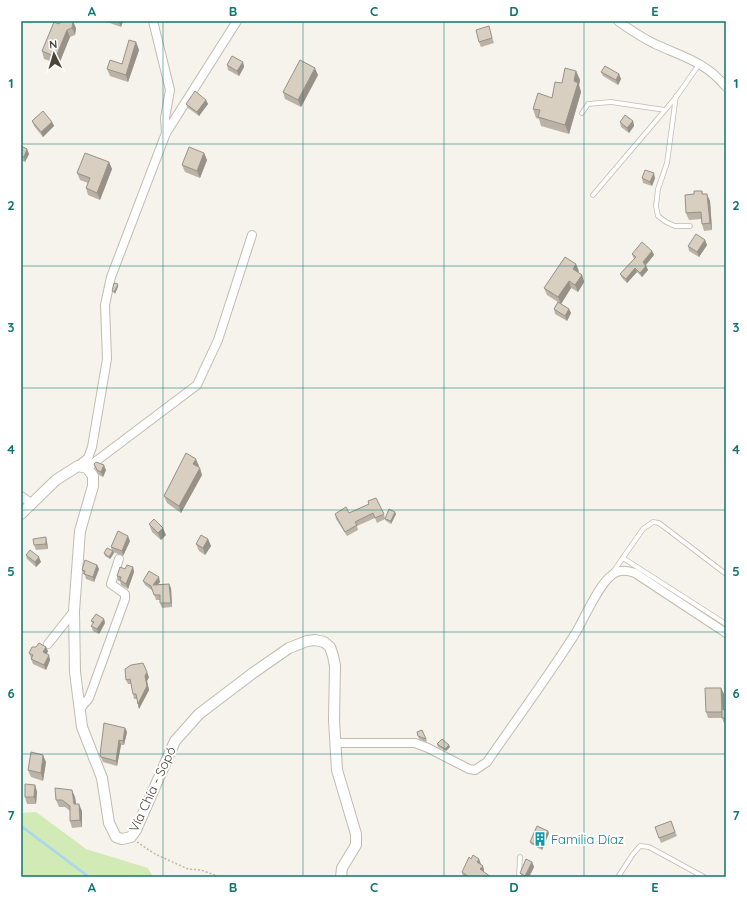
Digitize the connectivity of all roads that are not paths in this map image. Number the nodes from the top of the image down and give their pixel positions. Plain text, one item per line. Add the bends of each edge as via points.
1 (153, 21) edge
2 (237, 21) edge
3 (620, 22) edge
4 (700, 62) junction
5 (726, 87) edge
6 (676, 96) junction
7 (665, 110) junction
8 (582, 113) dead end
9 (166, 133) junction
10 (593, 194) dead end
11 (690, 226) dead end
12 (252, 234) dead end
13 (83, 467) junction
14 (21, 496) edge
15 (31, 503) junction
16 (21, 514) edge
17 (623, 558) junction
18 (119, 559) dead end
19 (726, 574) edge
20 (612, 575) junction
21 (74, 611) junction
22 (726, 624) edge
23 (726, 633) edge
24 (48, 644) dead end
25 (79, 710) junction
26 (335, 743) junction
27 (520, 857) dead end
28 (341, 877) edge
29 (519, 877) edge
30 (618, 877) edge
31 (704, 877) edge

1 - 9 street via 170,90 165,118
2 - 9 street
3 - 4 street via 654,43
4 - 5 street
4 - 6 lane
6 - 7 lane
6 - 11 lane via 667,163 656,206 658,216 666,222 675,226
7 - 8 lane via 602,102 588,104
7 - 10 lane
9 - 13 street via 111,277 105,305 107,359 93,440
12 - 13 street via 218,340 197,385
13 - 15 street via 56,480
13 - 21 street, Vía Chía - Sopó via 93,476 93,486 80,531
14 - 15 street
15 - 16 street
17 - 19 lane via 643,529 653,522 659,523
17 - 20 lane
17 - 22 lane
18 - 25 street via 111,584 125,594 124,599 89,698
20 - 23 street via 627,570 635,573
20 - 26 street via 605,582 575,634 544,680 482,767 469,769 415,743
21 - 24 street
21 - 25 street, Vía Chía - Sopó
25 - 26 street, Vía Chía - Sopó via 82,727 102,778 113,832 116,837 122,839 131,837 136,830 175,740 199,714 289,648 307,641 324,642 330,647 333,656
26 - 28 street, Vía Chía - Sopó via 341,790 356,834 356,845 342,868
27 - 29 lane
30 - 31 lane via 640,846 649,847

